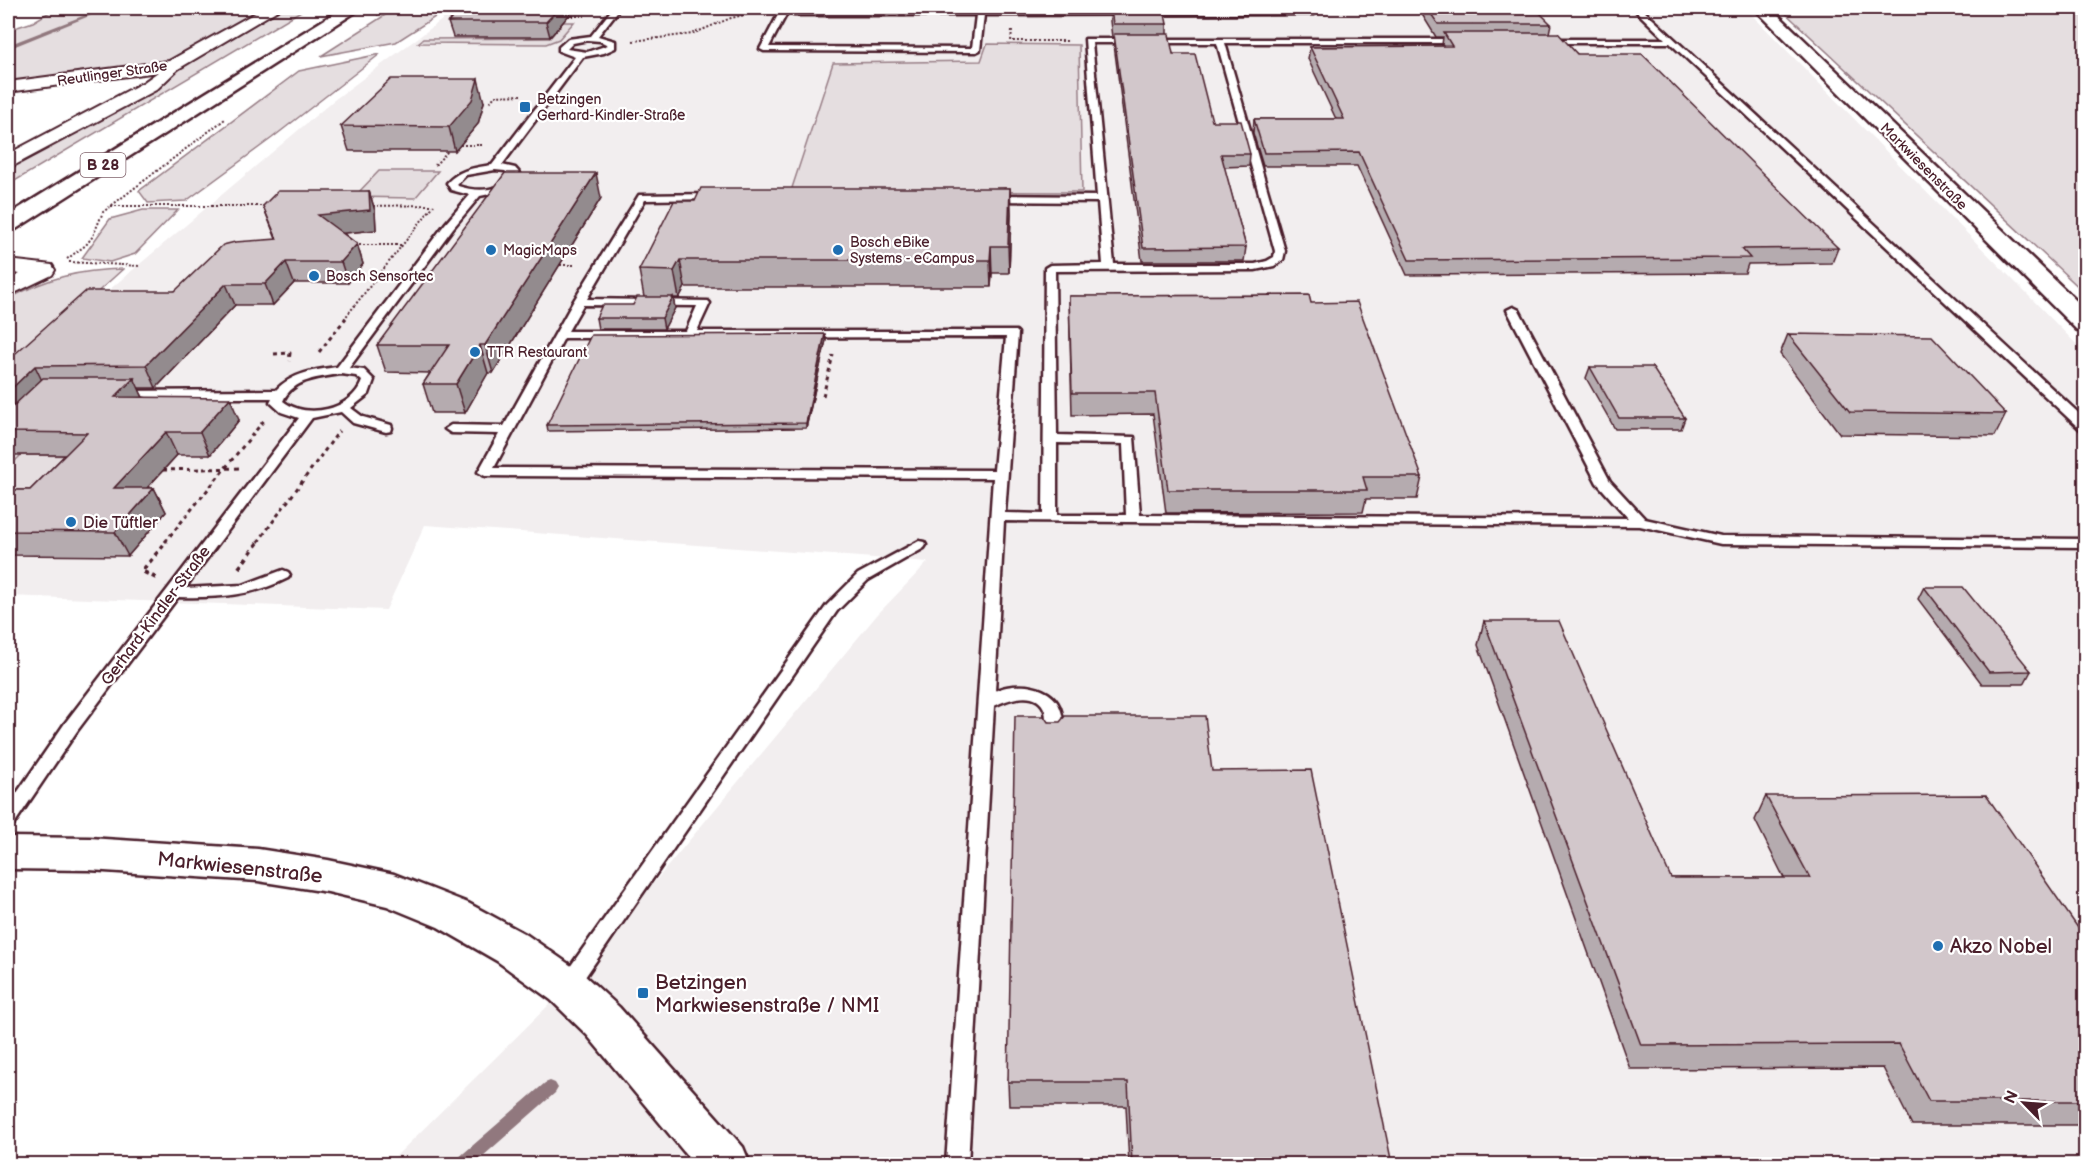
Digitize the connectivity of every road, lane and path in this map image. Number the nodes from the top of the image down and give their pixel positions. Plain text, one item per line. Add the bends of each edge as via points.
1 (274, 8) edge
2 (324, 8) edge
3 (354, 8) edge
4 (616, 8) edge
5 (805, 8) edge
6 (1317, 8) edge
7 (1637, 8) edge
8 (1762, 8) edge
9 (753, 13) dead end
10 (783, 13) dead end
11 (981, 13) junction
12 (1012, 13) junction
13 (562, 16) dead end
14 (585, 16) dead end
15 (593, 38) junction
16 (1088, 41) junction
17 (1220, 41) junction
18 (1474, 41) edge
19 (1532, 41) edge
20 (1672, 41) junction
21 (623, 42) dead end
22 (264, 44) dead end
23 (581, 54) junction
24 (173, 64) junction
25 (8, 87) edge
26 (520, 95) dead end
27 (490, 102) dead end
28 (164, 104) dead end
29 (231, 115) dead end
30 (135, 122) dead end
31 (460, 145) edge
32 (482, 145) dead end
33 (448, 151) edge
34 (8, 161) edge
35 (435, 165) edge
36 (495, 167) junction
37 (474, 196) junction
38 (724, 197) edge
39 (984, 198) edge
40 (1101, 199) junction
41 (110, 206) junction
42 (272, 206) edge
43 (364, 206) edge
44 (434, 206) junction
45 (8, 224) edge
46 (403, 244) junction
47 (359, 245) edge
48 (554, 265) edge
49 (576, 265) dead end
50 (8, 266) edge
51 (140, 266) dead end
52 (1109, 268) junction
53 (8, 289) edge
54 (579, 302) junction
55 (1513, 309) dead end
56 (2085, 325) edge
57 (690, 334) junction
58 (839, 334) junction
59 (560, 335) junction
60 (290, 353) dead end
61 (274, 354) dead end
62 (313, 360) dead end
63 (341, 369) junction
64 (104, 394) edge
65 (263, 394) junction
66 (279, 394) junction
67 (823, 396) dead end
68 (347, 411) junction
69 (308, 415) junction
70 (2085, 427) edge
71 (386, 428) dead end
72 (451, 429) dead end
73 (509, 430) junction
74 (1050, 440) junction
75 (225, 468) junction
76 (267, 468) junction
77 (163, 470) edge
78 (1000, 474) junction
79 (998, 517) junction
80 (1050, 519) junction
81 (1133, 519) junction
82 (1640, 522) junction
83 (2085, 543) edge
84 (919, 545) dead end
85 (283, 575) dead end
86 (158, 578) dead end
87 (178, 586) junction
88 (986, 703) junction
89 (1054, 740) edge
90 (8, 819) edge
91 (8, 853) edge
92 (567, 987) junction
93 (725, 1164) edge
94 (957, 1164) edge

1 - 24 street, Reutlinger Straße
2 - 22 main road
3 - 45 main road, B 28
4 - 15 lane
5 - 11 lane via 797,13
6 - 12 lane via 1314,12
7 - 20 lane
8 - 56 main road, Markwiesenstraße
9 - 21 path via 692,33
10 - 11 lane via 764,50 976,50
11 - 12 lane
12 - 16 path via 1011,41
13 - 14 path
15 - 23 lane via 563,46 567,52
15 - 23 lane via 610,41 612,46
16 - 17 lane
16 - 40 lane
17 - 18 lane
17 - 52 lane via 1279,258 1255,267
19 - 20 lane
20 - 70 lane
23 - 36 lane
24 - 25 street, Reutlinger Straße
24 - 34 street via 150,86
26 - 27 path via 495,96
28 - 30 main road
29 - 41 path
31 - 32 path
33 - 35 path
36 - 37 lane via 463,174 452,183 454,188
36 - 37 lane via 509,169 518,177 508,186
37 - 44 path
37 - 63 lane
38 - 54 lane via 642,197
39 - 40 lane
40 - 52 lane
41 - 42 path
41 - 51 path via 99,218 86,245 61,262
43 - 44 path
44 - 46 path
46 - 47 path
46 - 62 path
48 - 49 path
50 - 53 street via 44,270
52 - 74 lane via 1050,268
54 - 57 lane via 704,303
54 - 59 lane
55 - 82 lane via 1604,483
57 - 58 lane
57 - 59 lane
58 - 67 path
58 - 78 lane via 1012,333
59 - 73 lane
60 - 61 path
63 - 66 lane via 293,381
63 - 68 lane via 360,373 368,380 367,389
64 - 65 lane
65 - 66 lane
65 - 75 path via 260,408 268,415
66 - 69 lane via 276,402 282,410
68 - 69 lane
68 - 71 lane via 358,420
68 - 87 path via 237,570
69 - 76 lane, Gerhard-Kindler-Straße
72 - 73 lane
73 - 78 lane via 485,472
74 - 80 lane
74 - 81 lane via 1129,440
75 - 76 path
75 - 77 path
75 - 86 path via 142,571
76 - 87 lane, Gerhard-Kindler-Straße
78 - 79 lane
79 - 80 lane
79 - 88 lane
80 - 81 lane
81 - 82 lane
82 - 83 lane via 1721,540
84 - 92 lane via 863,577 832,608
85 - 87 lane via 252,589 207,593
87 - 90 lane, Gerhard-Kindler-Straße via 71,727
88 - 89 lane via 1005,693 1027,691 1044,697 1053,710
88 - 94 lane
91 - 92 main road, Markwiesenstraße via 89,854 258,866 383,889 453,915 512,948
92 - 93 main road, Markwiesenstraße via 603,1021

